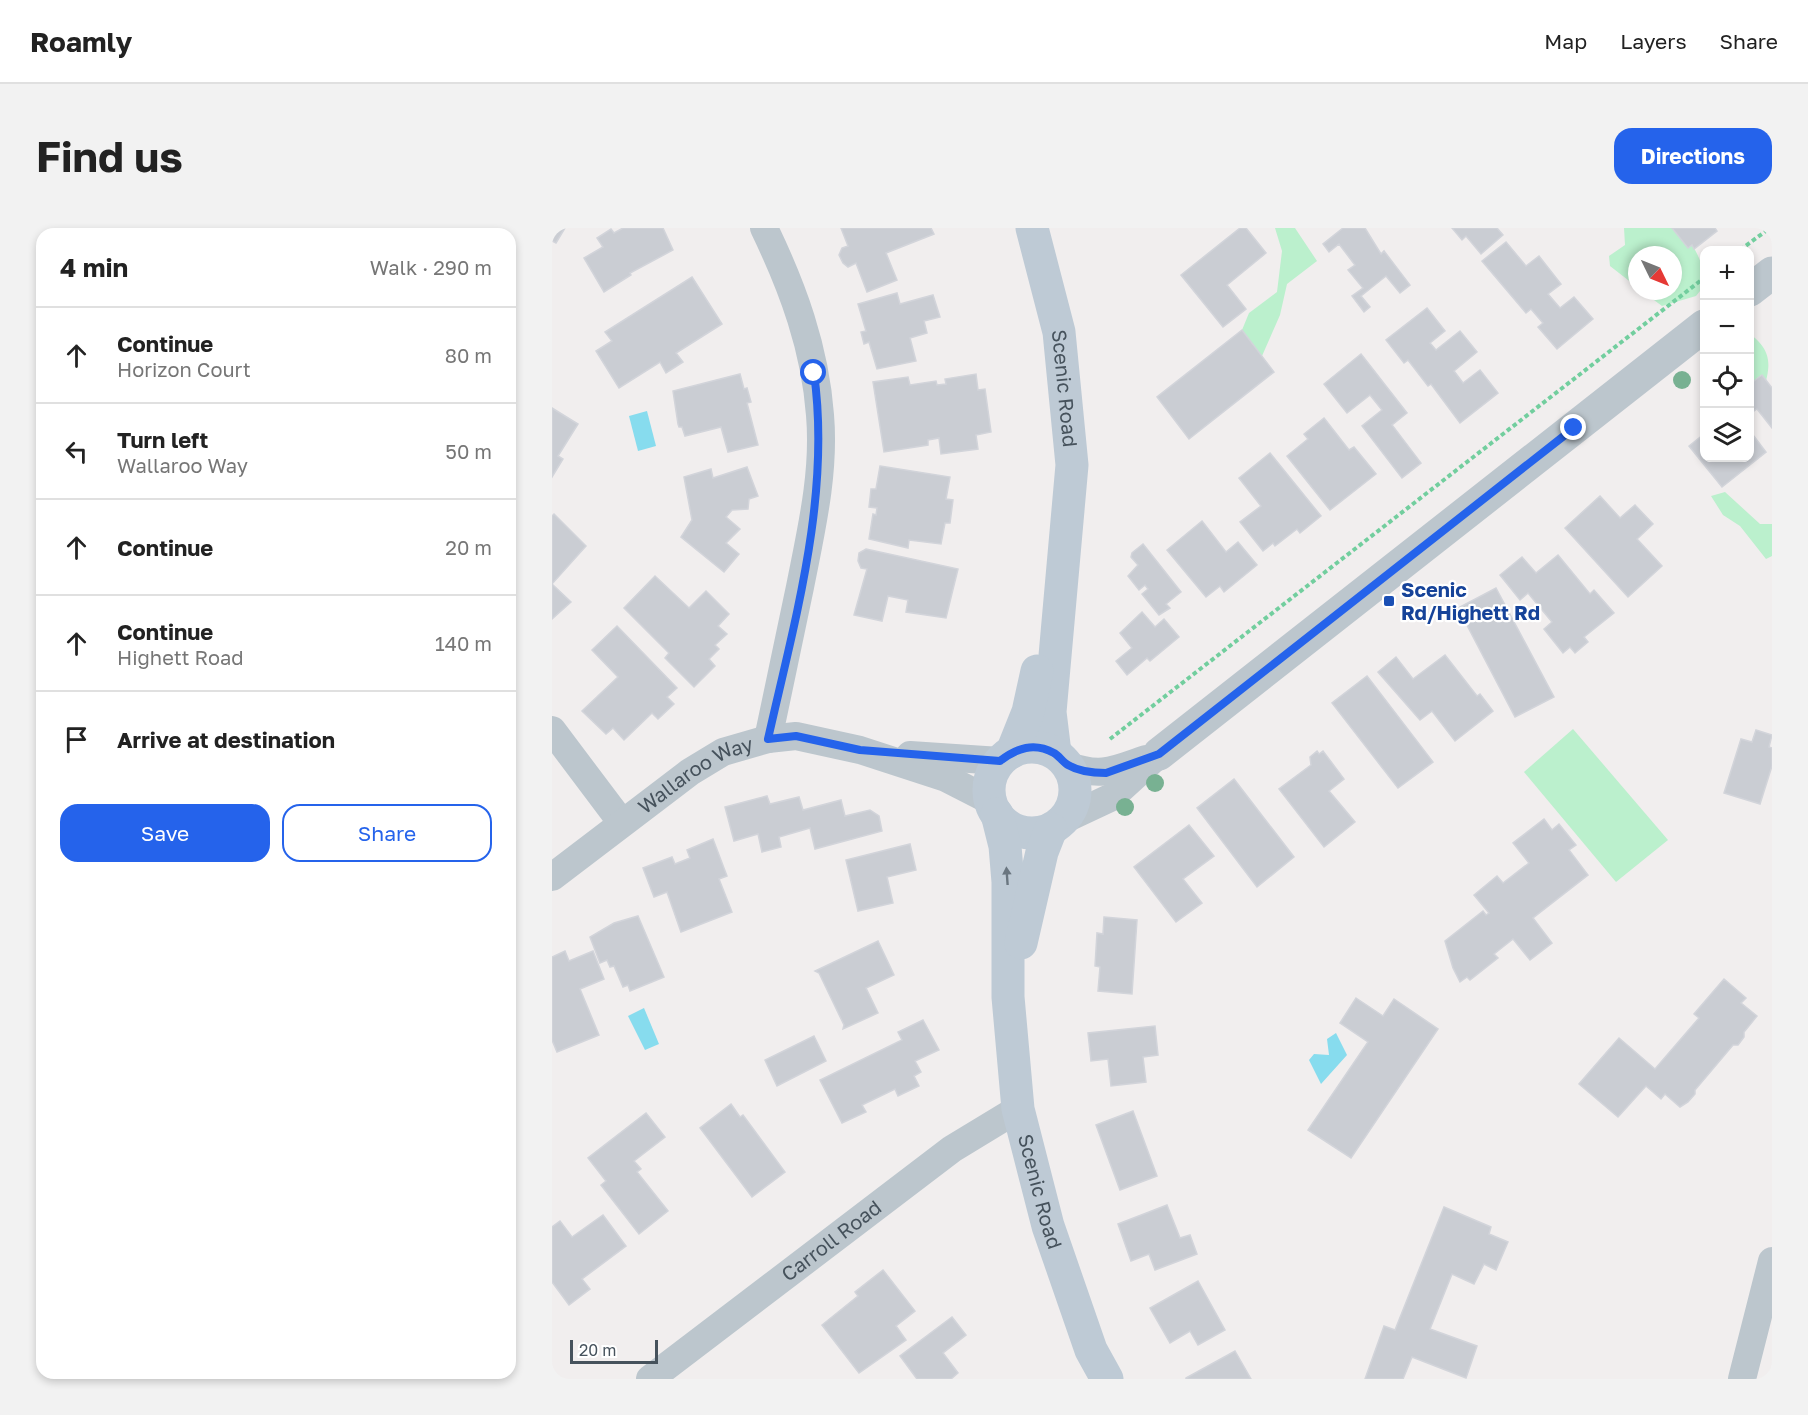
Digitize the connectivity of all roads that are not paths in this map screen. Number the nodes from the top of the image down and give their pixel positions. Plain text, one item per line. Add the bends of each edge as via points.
1 (764, 228) edge
2 (1032, 228) edge
3 (1772, 273) edge
4 (1754, 286) edge
5 (1700, 329) edge
6 (1064, 549) junction
7 (552, 730) edge
8 (768, 739) junction
9 (860, 750) junction
10 (1159, 754) junction
11 (1006, 756) junction
12 (1061, 759) junction
13 (994, 808) junction
14 (622, 823) junction
15 (1057, 824) junction
16 (552, 877) edge
17 (1008, 997) junction
18 (1018, 1109) junction
19 (1772, 1261) edge
20 (650, 1379) edge
21 (1107, 1379) edge
22 (1743, 1379) edge

1 - 8 street via 797,303 808,339 820,416 813,524
2 - 6 main road, Scenic Road via 1059,332 1072,465
3 - 4 street
5 - 10 street
6 - 11 main road, Scenic Road via 1028,712
6 - 12 main road, Scenic Road via 1050,712
7 - 14 street
8 - 9 street, Wallaroo Way via 796,736
8 - 14 street, Wallaroo Way via 723,752
9 - 11 street, Wallaroo Way
9 - 13 street, Wallaroo Way via 946,778
10 - 12 street via 1106,773 1085,772
10 - 15 street via 1112,797
11 - 12 main road via 1026,747 1041,748
11 - 13 main road via 993,771 989,786
12 - 15 main road via 1074,779 1075,794 1071,808
13 - 15 main road via 1008,825 1021,831 1036,833
17 -> 13 main road, Scenic Road via 1008,882 1005,846
14 - 16 street, Wallaroo Way
15 - 17 main road, Scenic Road via 1042,852
17 - 18 main road, Scenic Road
18 - 20 street, Carroll Road via 952,1149
18 - 21 main road, Scenic Road via 1048,1226 1091,1350
19 - 22 street

